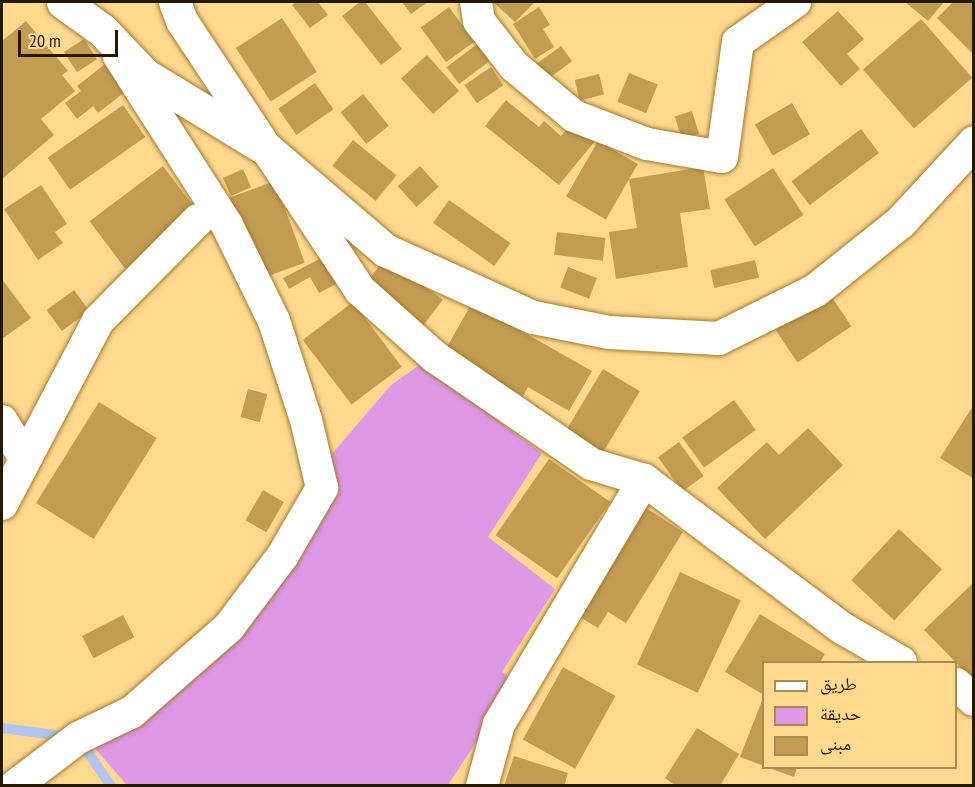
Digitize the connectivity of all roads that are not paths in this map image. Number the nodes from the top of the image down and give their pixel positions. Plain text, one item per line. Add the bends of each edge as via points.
1 (63, 2) edge
2 (175, 2) edge
3 (476, 2) edge
4 (795, 2) edge
5 (102, 30) junction
6 (974, 142) edge
7 (268, 150) junction
8 (198, 220) dead end
9 (2, 421) edge
10 (24, 457) junction
11 (644, 480) junction
12 (2, 504) edge
13 (898, 661) edge
14 (957, 685) edge
15 (974, 700) edge
16 (15, 786) edge
17 (482, 786) edge

1 - 5 main road
2 - 7 street via 182,21
3 - 4 street via 479,21 514,66 574,116 647,144 722,156 738,42
5 - 7 main road via 145,75
5 - 16 street via 227,225 274,321 306,420 322,488 283,555 229,627 132,712 78,738
6 - 7 main road via 900,222 815,290 718,338 609,332 533,317 385,250
7 - 11 street via 360,290 426,349 591,464
8 - 10 street via 98,321
9 - 10 street
10 - 12 street
11 - 13 street via 823,615
11 - 17 street via 499,724
14 - 15 street

